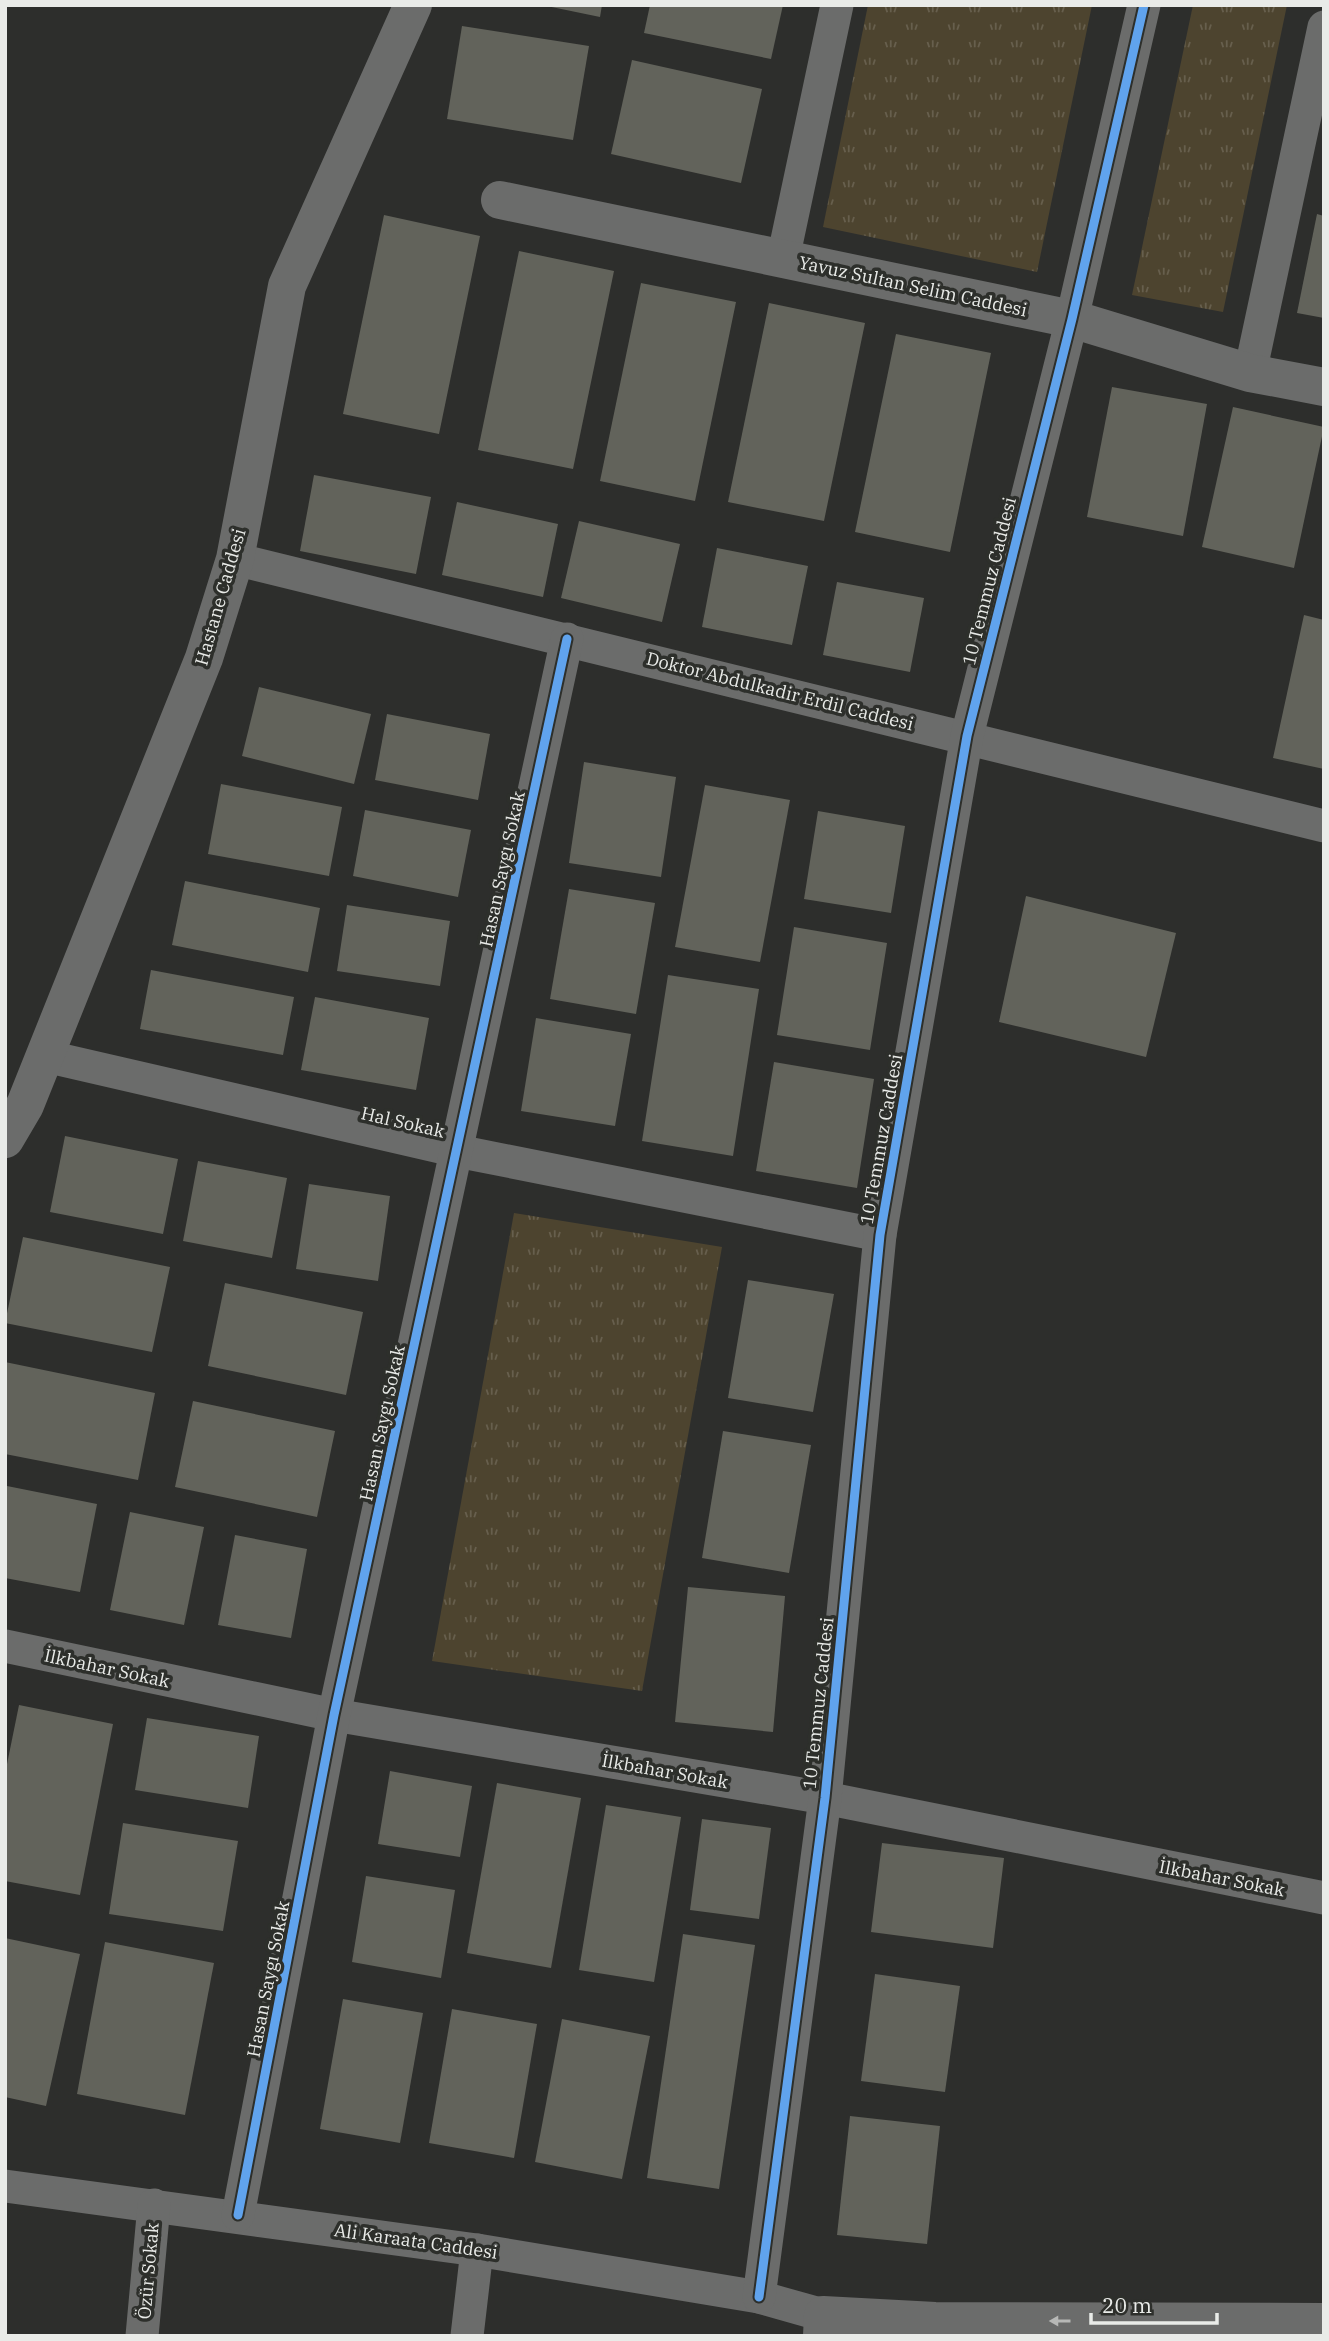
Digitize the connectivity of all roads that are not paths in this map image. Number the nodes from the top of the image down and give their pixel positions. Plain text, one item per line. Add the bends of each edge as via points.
1 (413, 5) edge
2 (837, 5) edge
3 (1144, 5) edge
4 (1324, 27) edge
5 (500, 200) dead end
6 (783, 259) junction
7 (1072, 319) junction
8 (1250, 373) junction
9 (1324, 387) edge
10 (235, 559) junction
11 (567, 639) junction
12 (967, 736) junction
13 (1324, 826) edge
14 (45, 1056) junction
15 (5, 1139) edge
16 (457, 1151) junction
17 (880, 1235) junction
18 (5, 1646) edge
19 (334, 1715) junction
20 (825, 1798) junction
21 (1324, 1898) edge
22 (5, 2186) edge
23 (154, 2205) junction
24 (238, 2215) junction
25 (477, 2250) junction
26 (759, 2297) junction
27 (1324, 2322) edge
28 (827, 2329) edge
29 (142, 2336) edge
30 (467, 2336) edge

1 - 10 street, Hastane Caddesi via 287,286
2 - 6 street
3 - 7 street, 10 Temmuz Caddesi
4 - 8 street
5 - 6 street, Yavuz Sultan Selim Caddesi
6 - 7 street, Yavuz Sultan Selim Caddesi
7 - 8 street, Yavuz Sultan Selim Caddesi
7 - 12 street, 10 Temmuz Caddesi
8 - 9 street, Yavuz Sultan Selim Caddesi
10 - 11 street, Doktor Abdulkadir Erdil Caddesi
10 - 14 street, Hastane Caddesi via 204,659
11 - 12 street, Doktor Abdulkadir Erdil Caddesi
11 - 16 street, Hasan Saygı Sokak
12 - 13 street, Doktor Abdulkadir Erdil Caddesi
12 - 17 street, 10 Temmuz Caddesi
14 - 15 street, Hastane Caddesi
14 - 16 street, Hal Sokak
16 - 17 street, Hal Sokak
16 - 19 street, Hasan Saygı Sokak
17 - 20 street, 10 Temmuz Caddesi
18 - 19 street, İlkbahar Sokak
19 - 20 street, İlkbahar Sokak
19 - 24 street, Hasan Saygı Sokak
20 - 21 street, İlkbahar Sokak
20 - 26 street, 10 Temmuz Caddesi
22 - 23 street, Ali Karaata Caddesi
23 - 24 street, Ali Karaata Caddesi
23 - 29 street, Özür Sokak
24 - 25 street, Ali Karaata Caddesi
25 - 26 street, Ali Karaata Caddesi
25 - 30 street
26 - 28 street, Ali Karaata Caddesi
27 -> 28 street, Ali Karaata Caddesi via 935,2321

